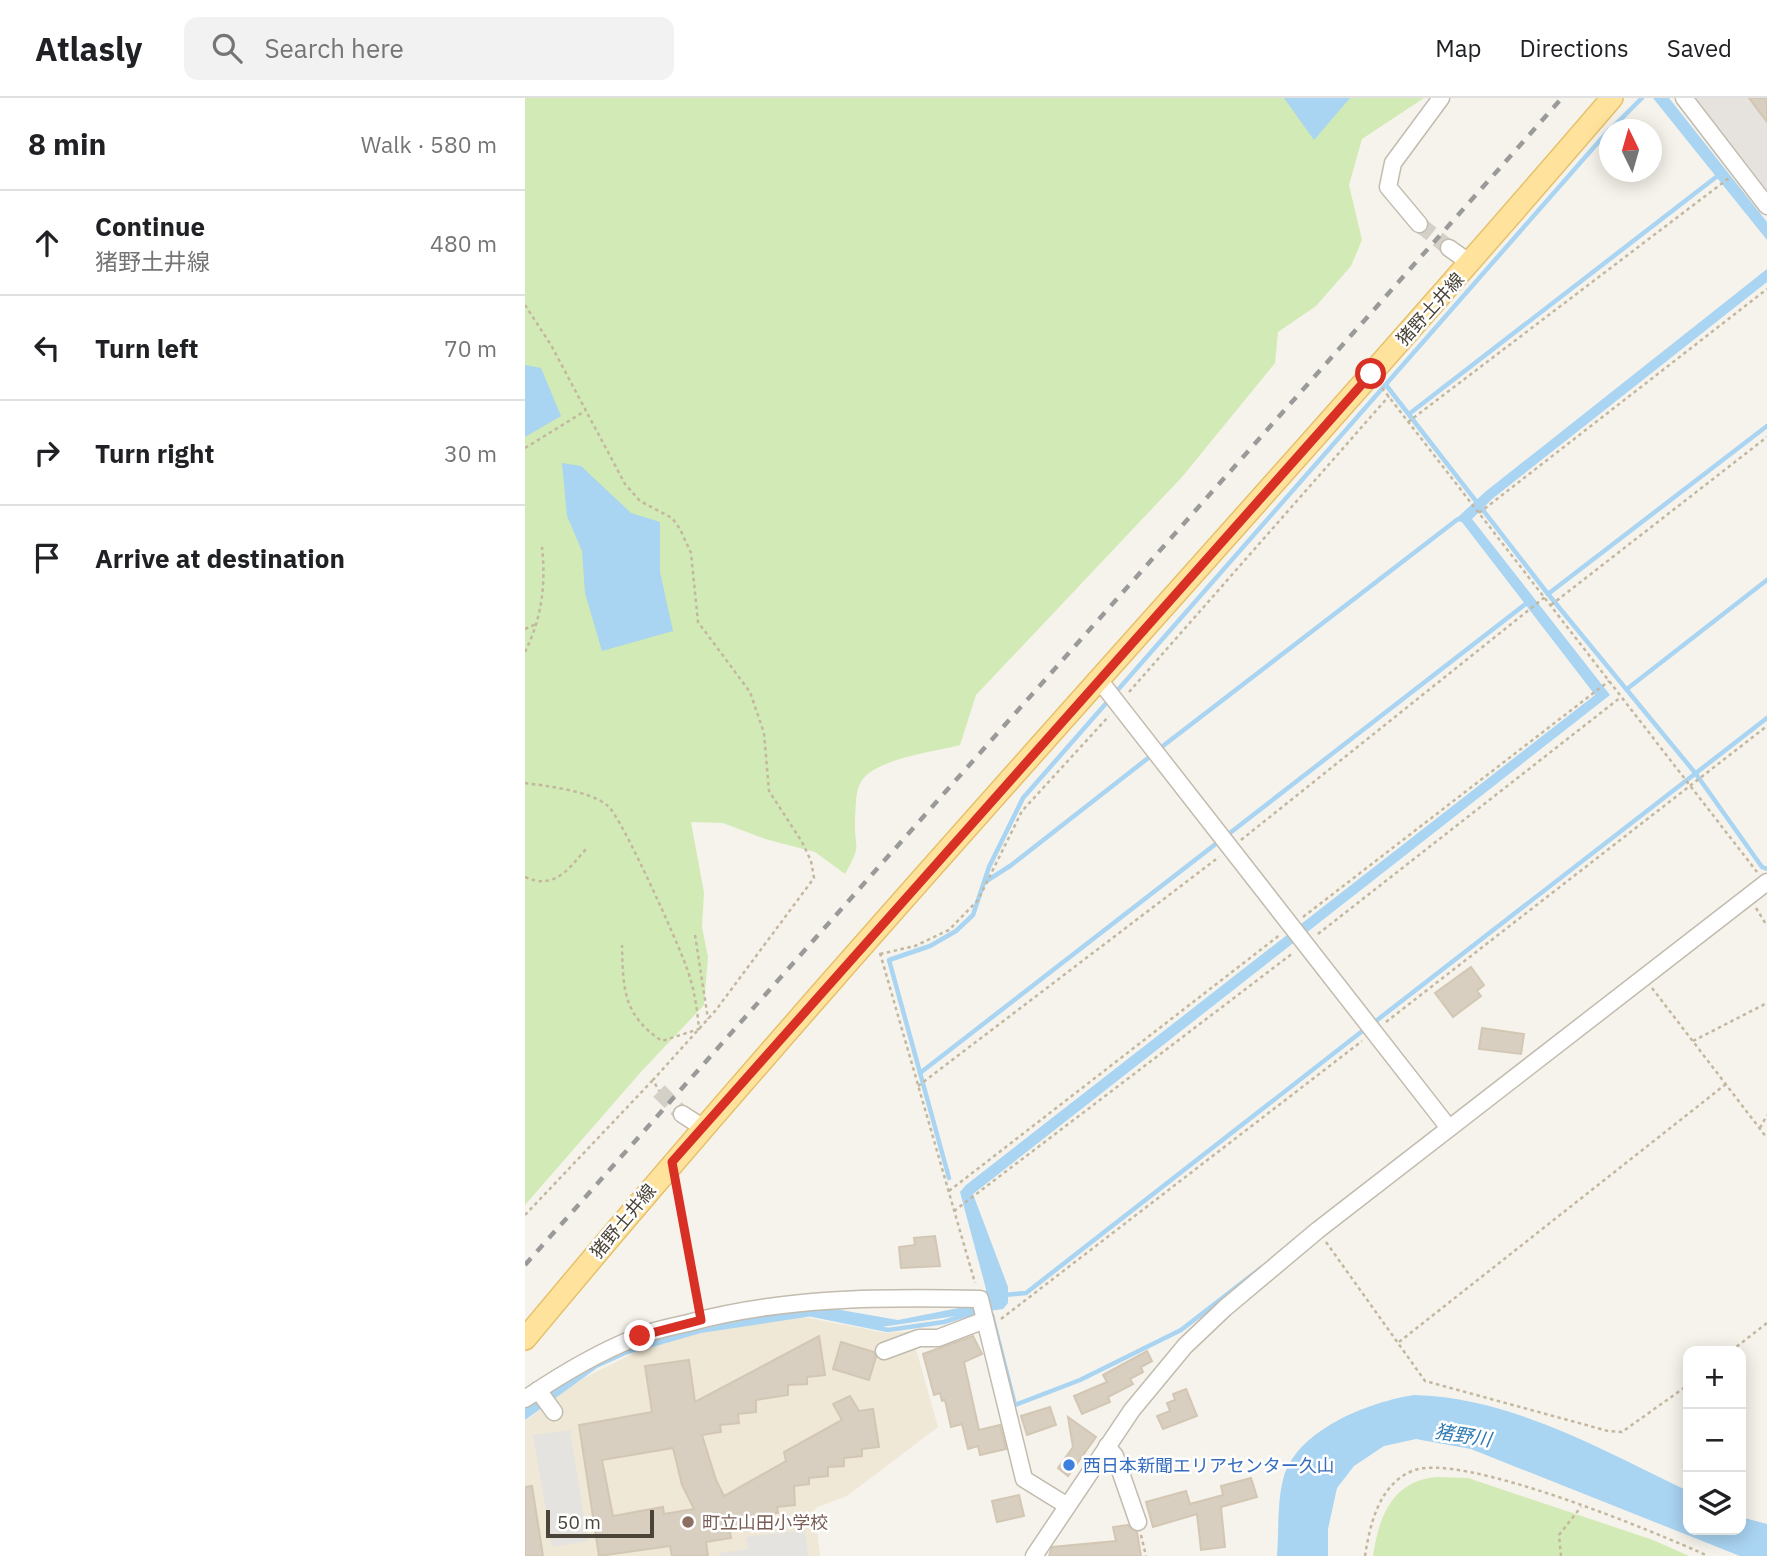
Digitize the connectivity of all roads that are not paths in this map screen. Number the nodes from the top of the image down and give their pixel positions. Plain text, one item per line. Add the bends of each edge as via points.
1 (1441, 98) edge
2 (1612, 98) edge
3 (1684, 98) edge
4 (1767, 206) edge
5 (1419, 223) tunnel mouth
6 (1450, 248) tunnel mouth
7 (1470, 263) junction
8 (1100, 681) junction
9 (1766, 883) edge
10 (682, 1114) tunnel mouth
11 (702, 1127) junction
12 (1449, 1128) junction
13 (983, 1311) junction
14 (525, 1339) edge
15 (884, 1351) dead end
16 (532, 1395) edge
17 (554, 1412) dead end
18 (1107, 1446) junction
19 (1066, 1505) junction
20 (1138, 1522) road end
21 (1034, 1556) edge

1 - 5 street via 1393,163 1388,187
2 - 7 main road, 猪野土井線
3 - 4 street
6 - 7 street
7 - 8 main road, 猪野土井線
8 - 11 main road, 猪野土井線
8 - 12 street
9 - 12 street
10 - 11 street
11 - 14 main road, 猪野土井線
12 - 18 street via 1318,1230 1185,1346
13 - 15 street via 938,1338 919,1338
13 - 16 street via 861,1298 778,1303 640,1336
13 - 19 street via 1024,1479
16 - 17 street
18 - 19 street
18 - 20 street via 1115,1456
19 - 21 street

